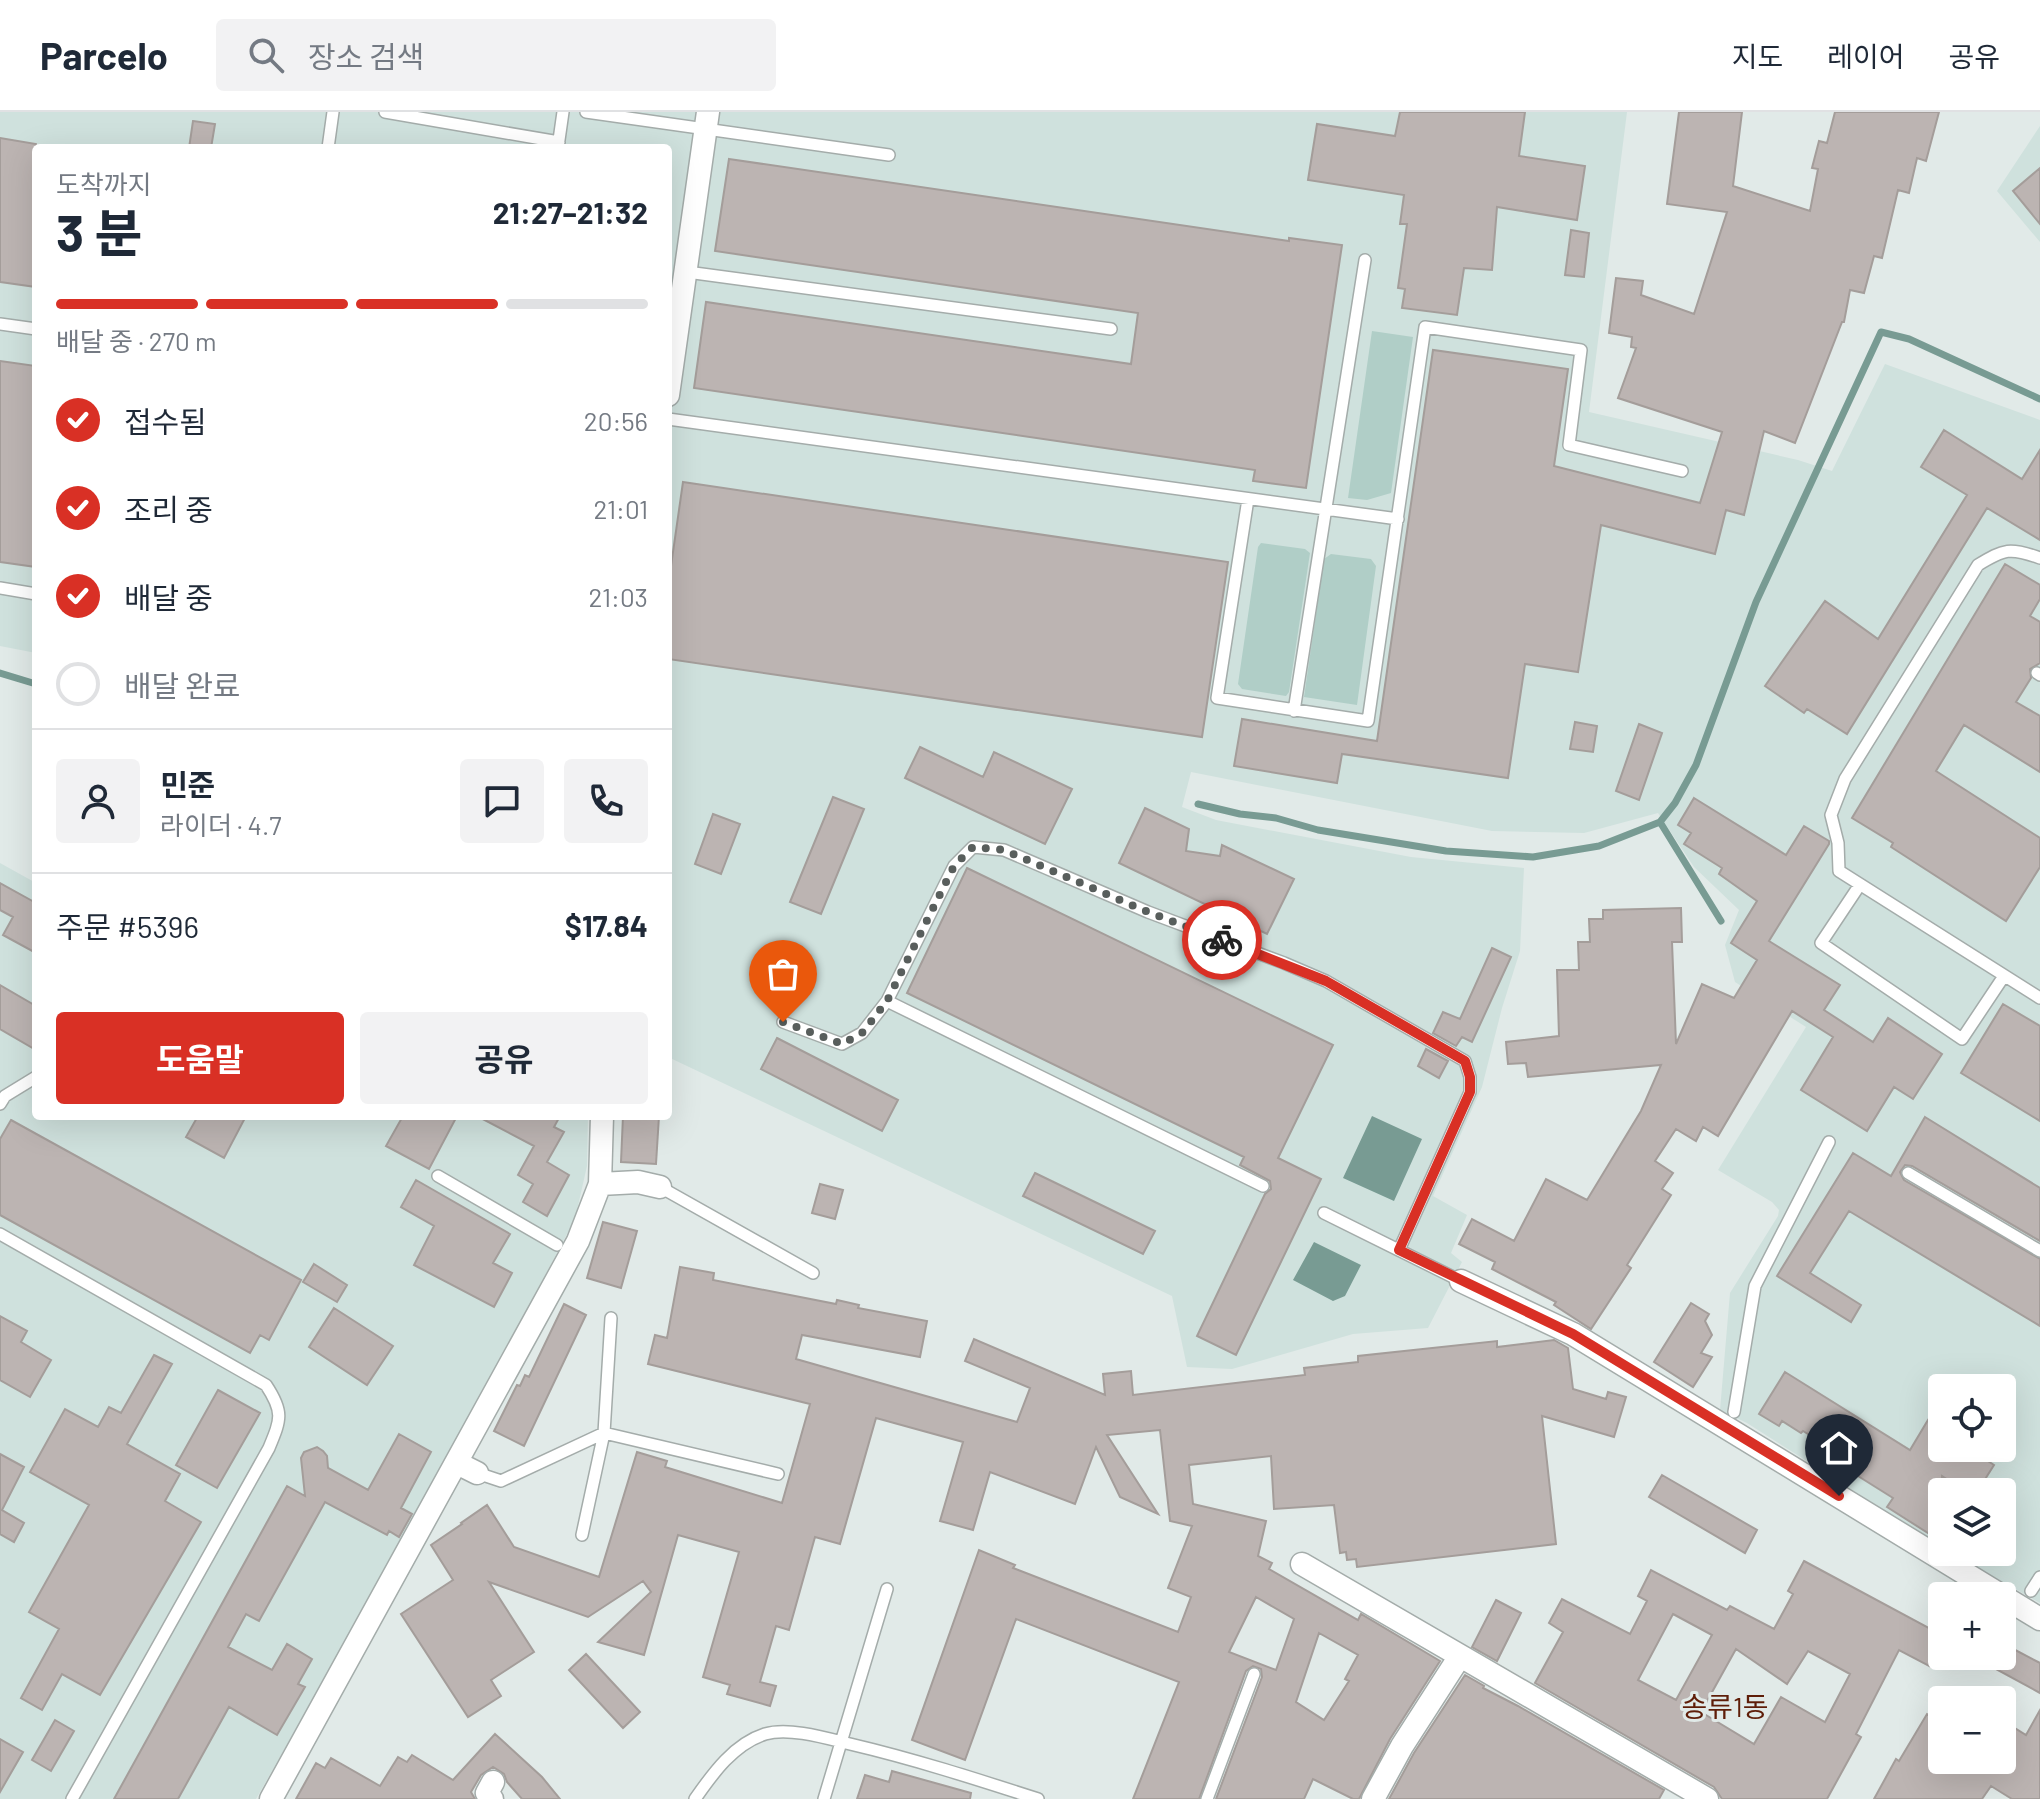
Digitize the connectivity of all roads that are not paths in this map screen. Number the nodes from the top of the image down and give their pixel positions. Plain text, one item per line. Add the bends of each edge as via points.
1 (333, 112) edge
2 (385, 112) edge
3 (563, 112) edge
4 (586, 112) edge
5 (707, 121) edge
6 (329, 144) edge
7 (553, 144) edge
8 (558, 144) edge
9 (889, 155) dead end
10 (1365, 260) dead end
11 (687, 272) junction
12 (0, 324) edge
13 (32, 328) edge
14 (1111, 329) dead end
15 (672, 369) edge
16 (672, 420) edge
17 (1682, 471) dead end
18 (1248, 499) junction
19 (1325, 510) junction
20 (1398, 519) junction
21 (2040, 558) edge
22 (0, 588) edge
23 (32, 593) edge
24 (1294, 711) junction
25 (1859, 886) junction
26 (2004, 976) junction
27 (2040, 998) edge
28 (887, 1001) junction
29 (783, 1022) dead end
30 (32, 1079) edge
31 (0, 1104) edge
32 (602, 1120) edge
33 (1829, 1142) dead end
34 (1908, 1173) dead end
35 (438, 1176) dead end
36 (600, 1184) junction
37 (1263, 1186) dead end
38 (660, 1187) joint
39 (1324, 1213) dead end
40 (0, 1234) edge
41 (564, 1249) junction
42 (1399, 1250) junction
43 (2040, 1251) edge
44 (813, 1273) dead end
45 (1461, 1281) joint
46 (611, 1318) dead end
47 (1733, 1421) junction
48 (604, 1433) junction
49 (467, 1468) junction
50 (778, 1474) dead end
51 (582, 1535) dead end
52 (1302, 1564) dead end
53 (887, 1589) dead end
54 (2023, 1598) edge
55 (1460, 1656) junction
56 (1254, 1674) dead end
57 (841, 1741) junction
58 (1003, 1794) edge
59 (1702, 1798) edge
60 (72, 1799) edge
61 (271, 1799) edge
62 (695, 1799) edge
63 (824, 1799) edge
64 (1038, 1799) edge
65 (1207, 1799) edge
66 (1373, 1799) edge

1 - 6 lane
2 - 7 lane
3 - 8 lane
4 - 5 lane
5 - 9 lane
5 - 11 street
10 - 19 lane
11 - 14 lane
11 - 15 street
12 - 13 lane
16 - 18 lane
17 - 20 lane via 1569,445 1581,350 1425,327
18 - 19 lane
18 - 24 lane via 1217,698
19 - 20 lane
19 - 24 lane
20 - 24 lane via 1368,721
21 - 25 lane via 2003,549 1978,565 1845,779 1831,815 1839,871
22 - 23 lane
25 - 26 lane
25 - 26 lane via 1821,943 1962,1039
26 - 27 lane
28 - 29 lane via 862,1033 842,1044
28 - 37 lane
28 - 42 lane via 954,866 973,847 1004,850 1326,981 1465,1061 1470,1077 1470,1092
30 - 31 lane
32 - 36 street
33 - 47 lane via 1755,1286
34 - 43 lane
35 - 41 lane
36 - 38 street
36 - 41 street
38 - 44 lane
39 - 42 lane
40 - 60 lane via 266,1385 277,1402 280,1421
41 - 49 street
42 - 45 lane
45 - 47 street via 1573,1334
46 - 48 lane
47 - 54 street
48 - 49 lane via 501,1481
48 - 50 lane
48 - 51 lane
49 - 61 street
52 - 55 street
53 - 57 lane
55 - 59 street
55 - 66 street
56 - 65 lane
57 - 58 lane via 904,1757
57 - 62 lane via 769,1733 743,1743
57 - 63 lane
58 - 64 lane

